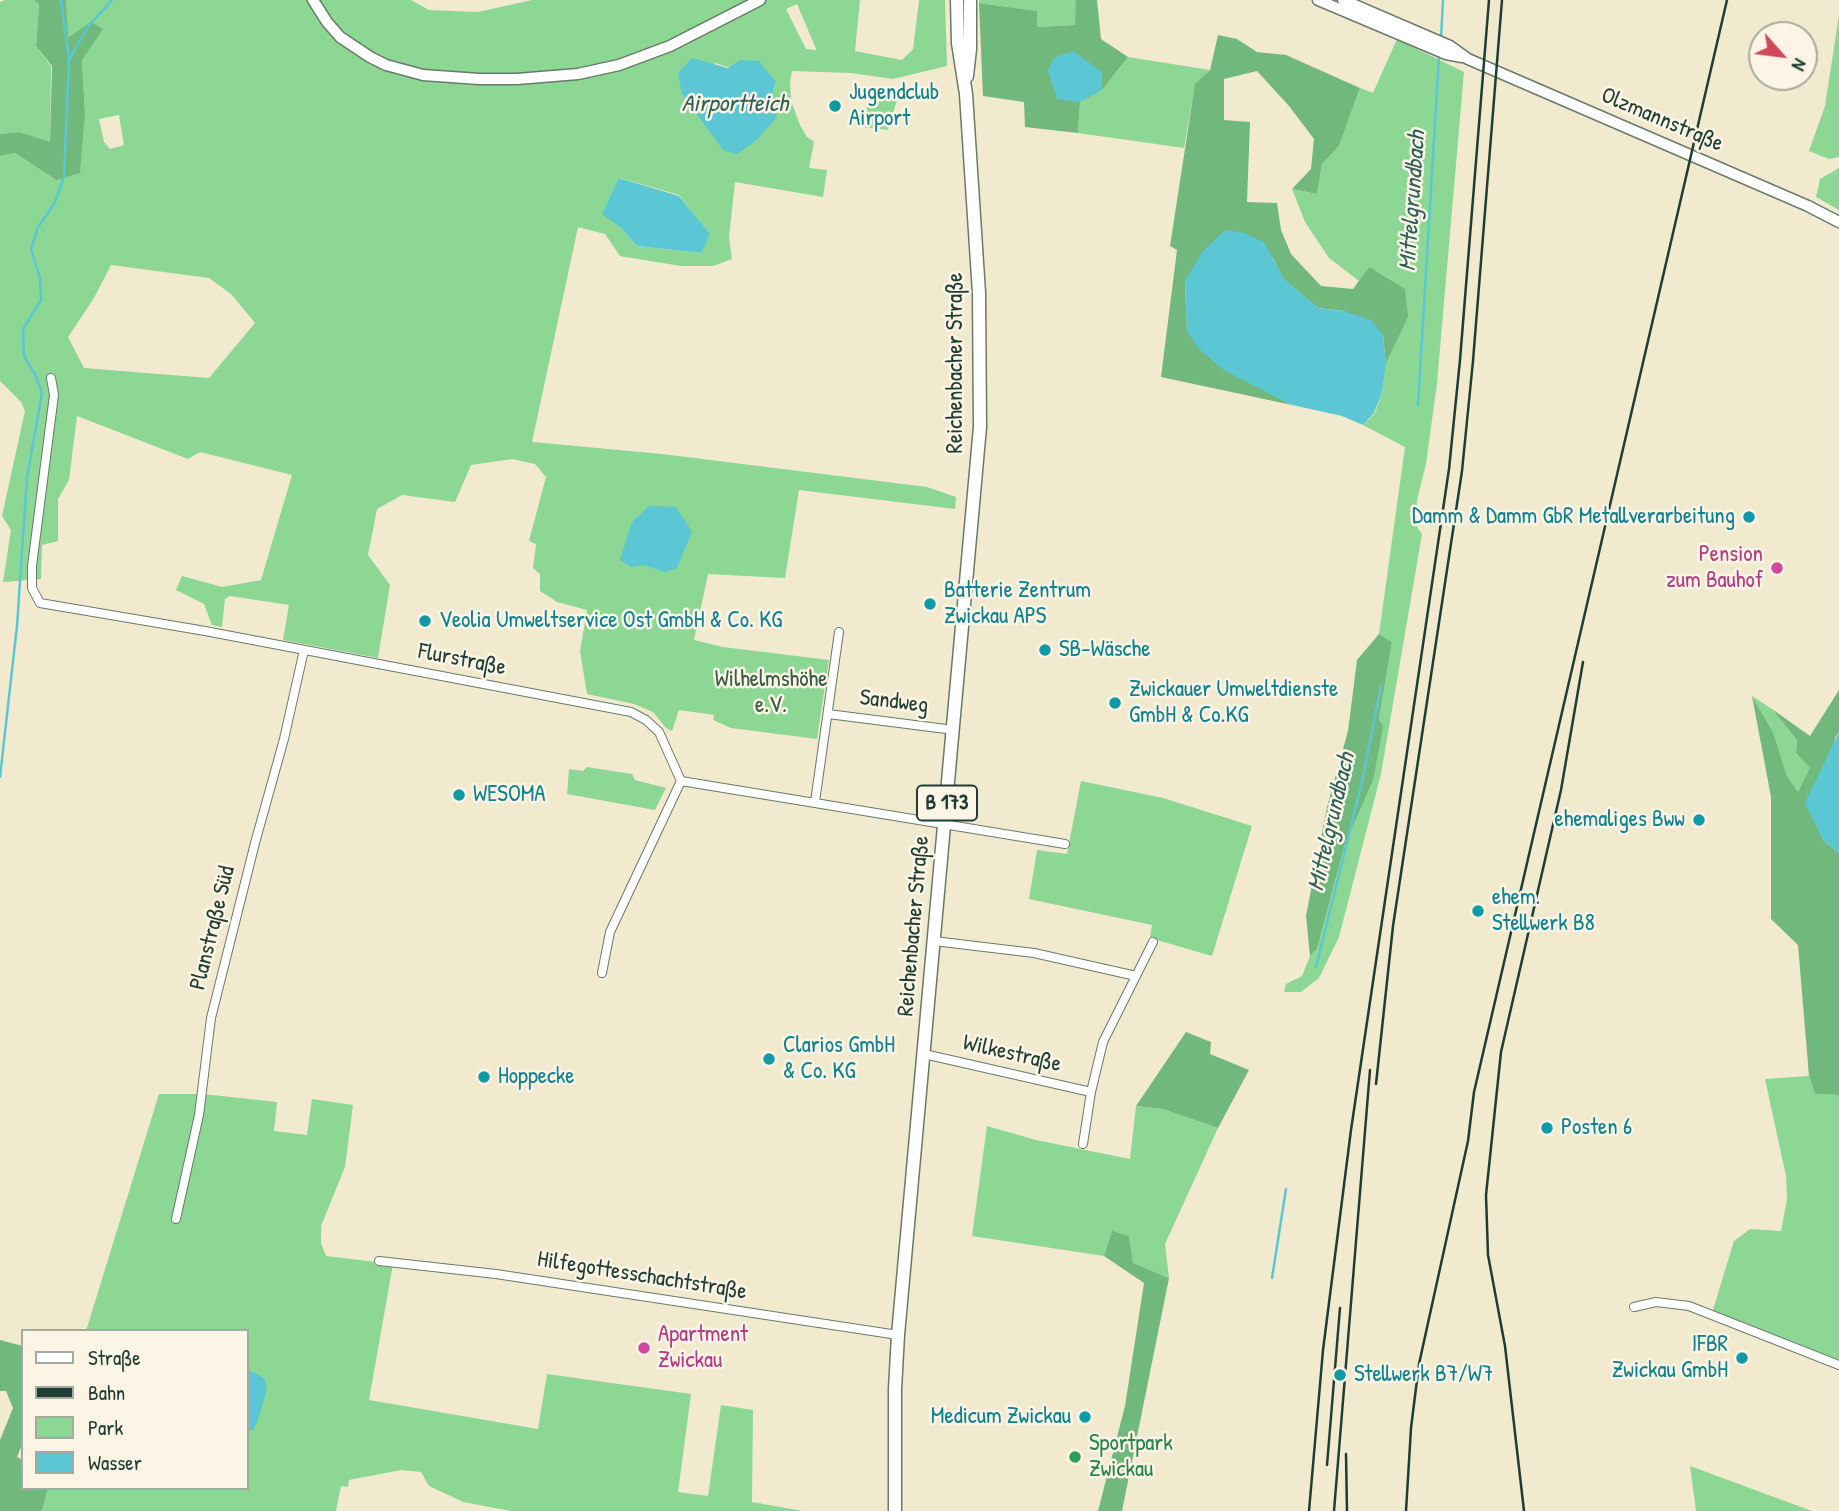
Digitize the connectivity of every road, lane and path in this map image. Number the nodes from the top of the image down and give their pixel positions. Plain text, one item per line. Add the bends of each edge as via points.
1 (313, 0) edge
2 (957, 0) edge
3 (970, 0) edge
4 (1318, 0) edge
5 (1343, 0) edge
6 (755, 1) edge
7 (1431, 43) junction
8 (966, 94) junction
9 (1839, 222) edge
10 (51, 378) dead end
11 (839, 632) dead end
12 (304, 650) junction
13 (828, 713) junction
14 (954, 730) junction
15 (681, 781) junction
16 (815, 803) junction
17 (945, 825) junction
18 (1065, 844) dead end
19 (934, 941) junction
20 (1153, 942) dead end
21 (602, 973) dead end
22 (1136, 976) junction
23 (924, 1054) junction
24 (1091, 1092) junction
25 (1083, 1144) dead end
26 (176, 1219) dead end
27 (379, 1261) dead end
28 (1634, 1307) dead end
29 (898, 1335) junction
30 (1839, 1365) edge
31 (895, 1511) edge

1 - 6 main road via 340,37 386,65 423,75 479,79 566,75 619,65 670,46
2 - 8 main road, Reichenbacher Straße / B 173
3 - 8 main road, Reichenbacher Straße / B 173
4 - 7 main road, Olzmannstraße
5 - 7 main road, Olzmannstraße
7 - 9 main road, Olzmannstraße
8 - 14 main road, Reichenbacher Straße / B 173 via 981,399
10 - 12 street, Flurstraße via 54,395 32,566 32,588 40,603
11 - 13 street
12 - 15 street, Flurstraße via 631,712 659,732
12 - 26 street, Planstraße Süd via 211,1018 199,1115
13 - 14 street, Sandweg
13 - 16 street
14 - 17 main road, Reichenbacher Straße / B 173
15 - 16 street
15 - 21 street via 610,932
16 - 17 street
17 - 18 street
17 - 19 main road, Reichenbacher Straße / B 173
19 - 22 street via 1034,953
19 - 23 main road, Reichenbacher Straße / B 173
20 - 22 street
22 - 24 street via 1103,1042
23 - 24 street, Wilkestraße
23 - 29 main road, Reichenbacher Straße / B 173
24 - 25 street
27 - 29 street, Hilfegottesschachtstraße via 496,1273
28 - 30 street via 1656,1302 1689,1306
29 - 31 main road, Reichenbacher Straße / B 173

